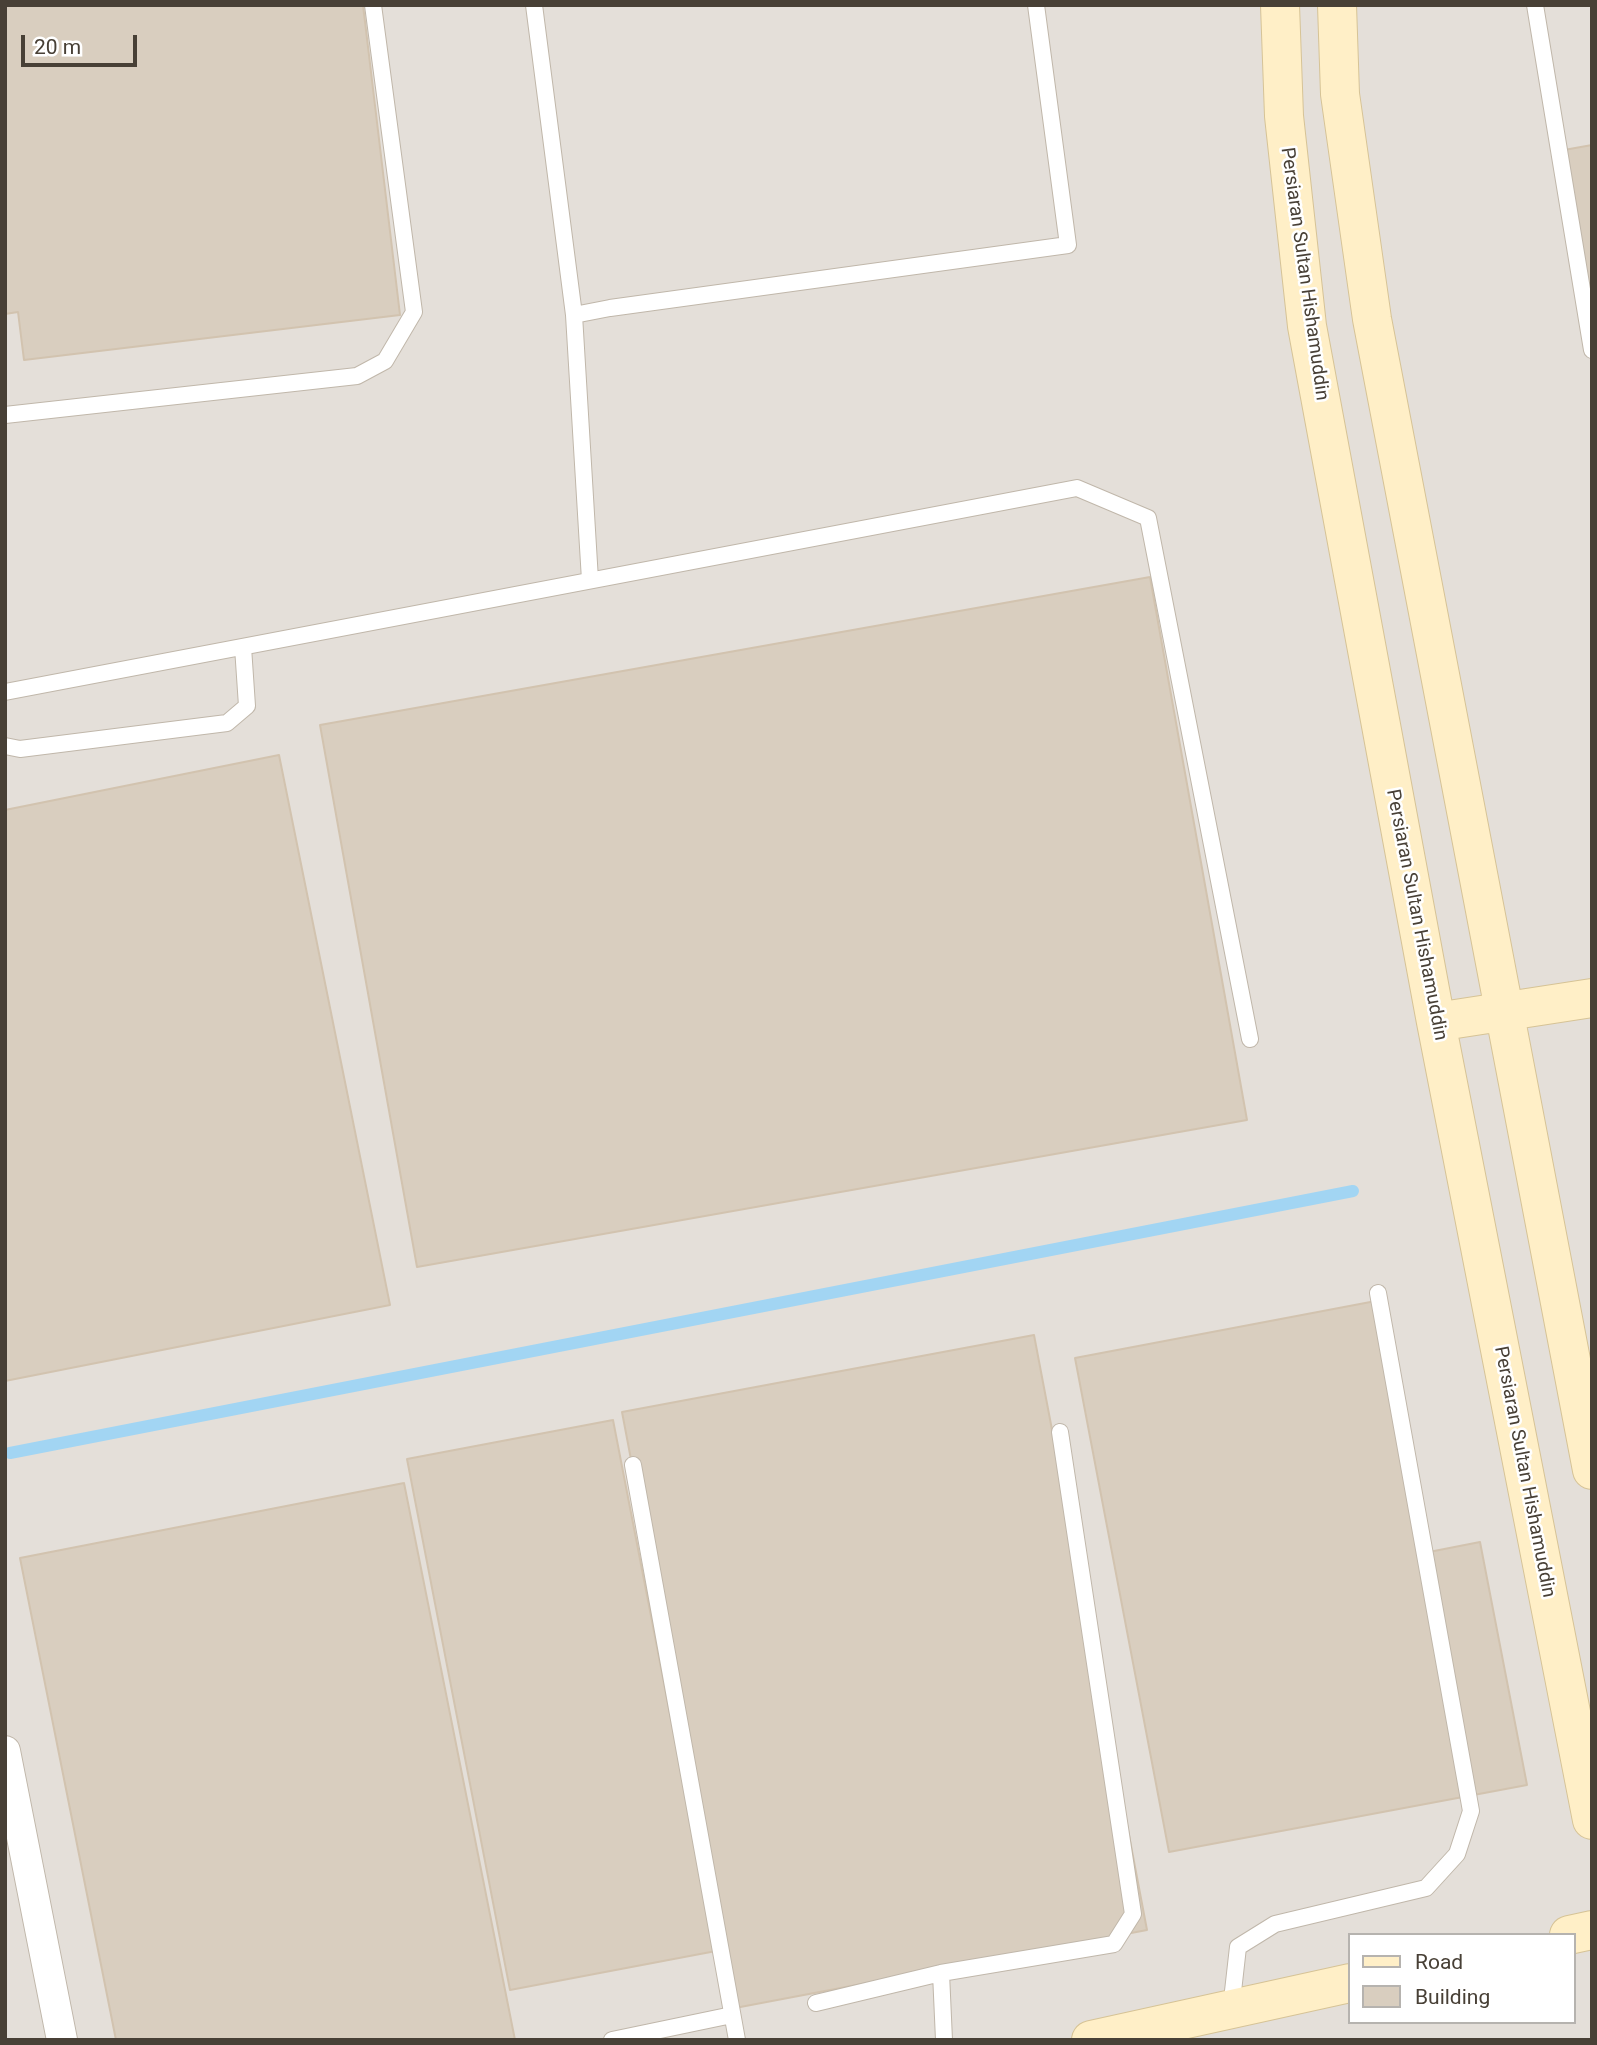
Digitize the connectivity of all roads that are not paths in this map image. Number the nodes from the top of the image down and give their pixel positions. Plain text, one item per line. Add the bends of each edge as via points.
1 (373, 5) edge
2 (534, 5) edge
3 (1036, 5) edge
4 (1280, 5) edge
5 (1337, 5) edge
6 (1535, 5) edge
7 (575, 315) junction
8 (1592, 350) edge
9 (5, 415) edge
10 (590, 580) junction
11 (243, 647) junction
12 (5, 692) edge
13 (5, 746) edge
14 (1592, 998) edge
15 (1503, 1013) junction
16 (1436, 1022) junction
17 (1250, 1040) dead end
18 (1378, 1293) dead end
19 (1060, 1432) dead end
20 (633, 1465) dead end
21 (1592, 1470) edge
22 (5, 1751) edge
23 (1592, 1820) edge
24 (942, 1973) junction
25 (1348, 1983) edge
26 (816, 2003) dead end
27 (1231, 2009) junction
28 (732, 2015) junction
29 (62, 2040) edge
30 (612, 2040) edge
31 (737, 2040) edge
32 (944, 2040) edge
33 (1091, 2040) edge

1 - 9 lane via 414,313 385,361 357,376
2 - 7 lane
3 - 7 lane via 1068,245
4 - 16 street, Persiaran Sultan Hishamuddin via 1284,116 1307,326
5 - 15 street via 1340,94 1372,320
6 - 8 lane
7 - 10 lane
10 - 11 lane
10 - 17 lane via 1077,488 1148,518
11 - 12 lane
11 - 13 lane via 247,706 227,723 20,749
14 - 15 street
15 - 16 street
15 - 21 street
16 - 23 street, Persiaran Sultan Hishamuddin
18 - 27 lane via 1471,1811 1457,1854 1426,1888 1275,1924 1238,1947
19 - 24 lane via 1133,1914 1114,1944
20 - 28 lane
22 - 29 street
24 - 26 lane
24 - 32 lane
25 - 27 street
27 - 33 street
28 - 30 lane
28 - 31 lane

